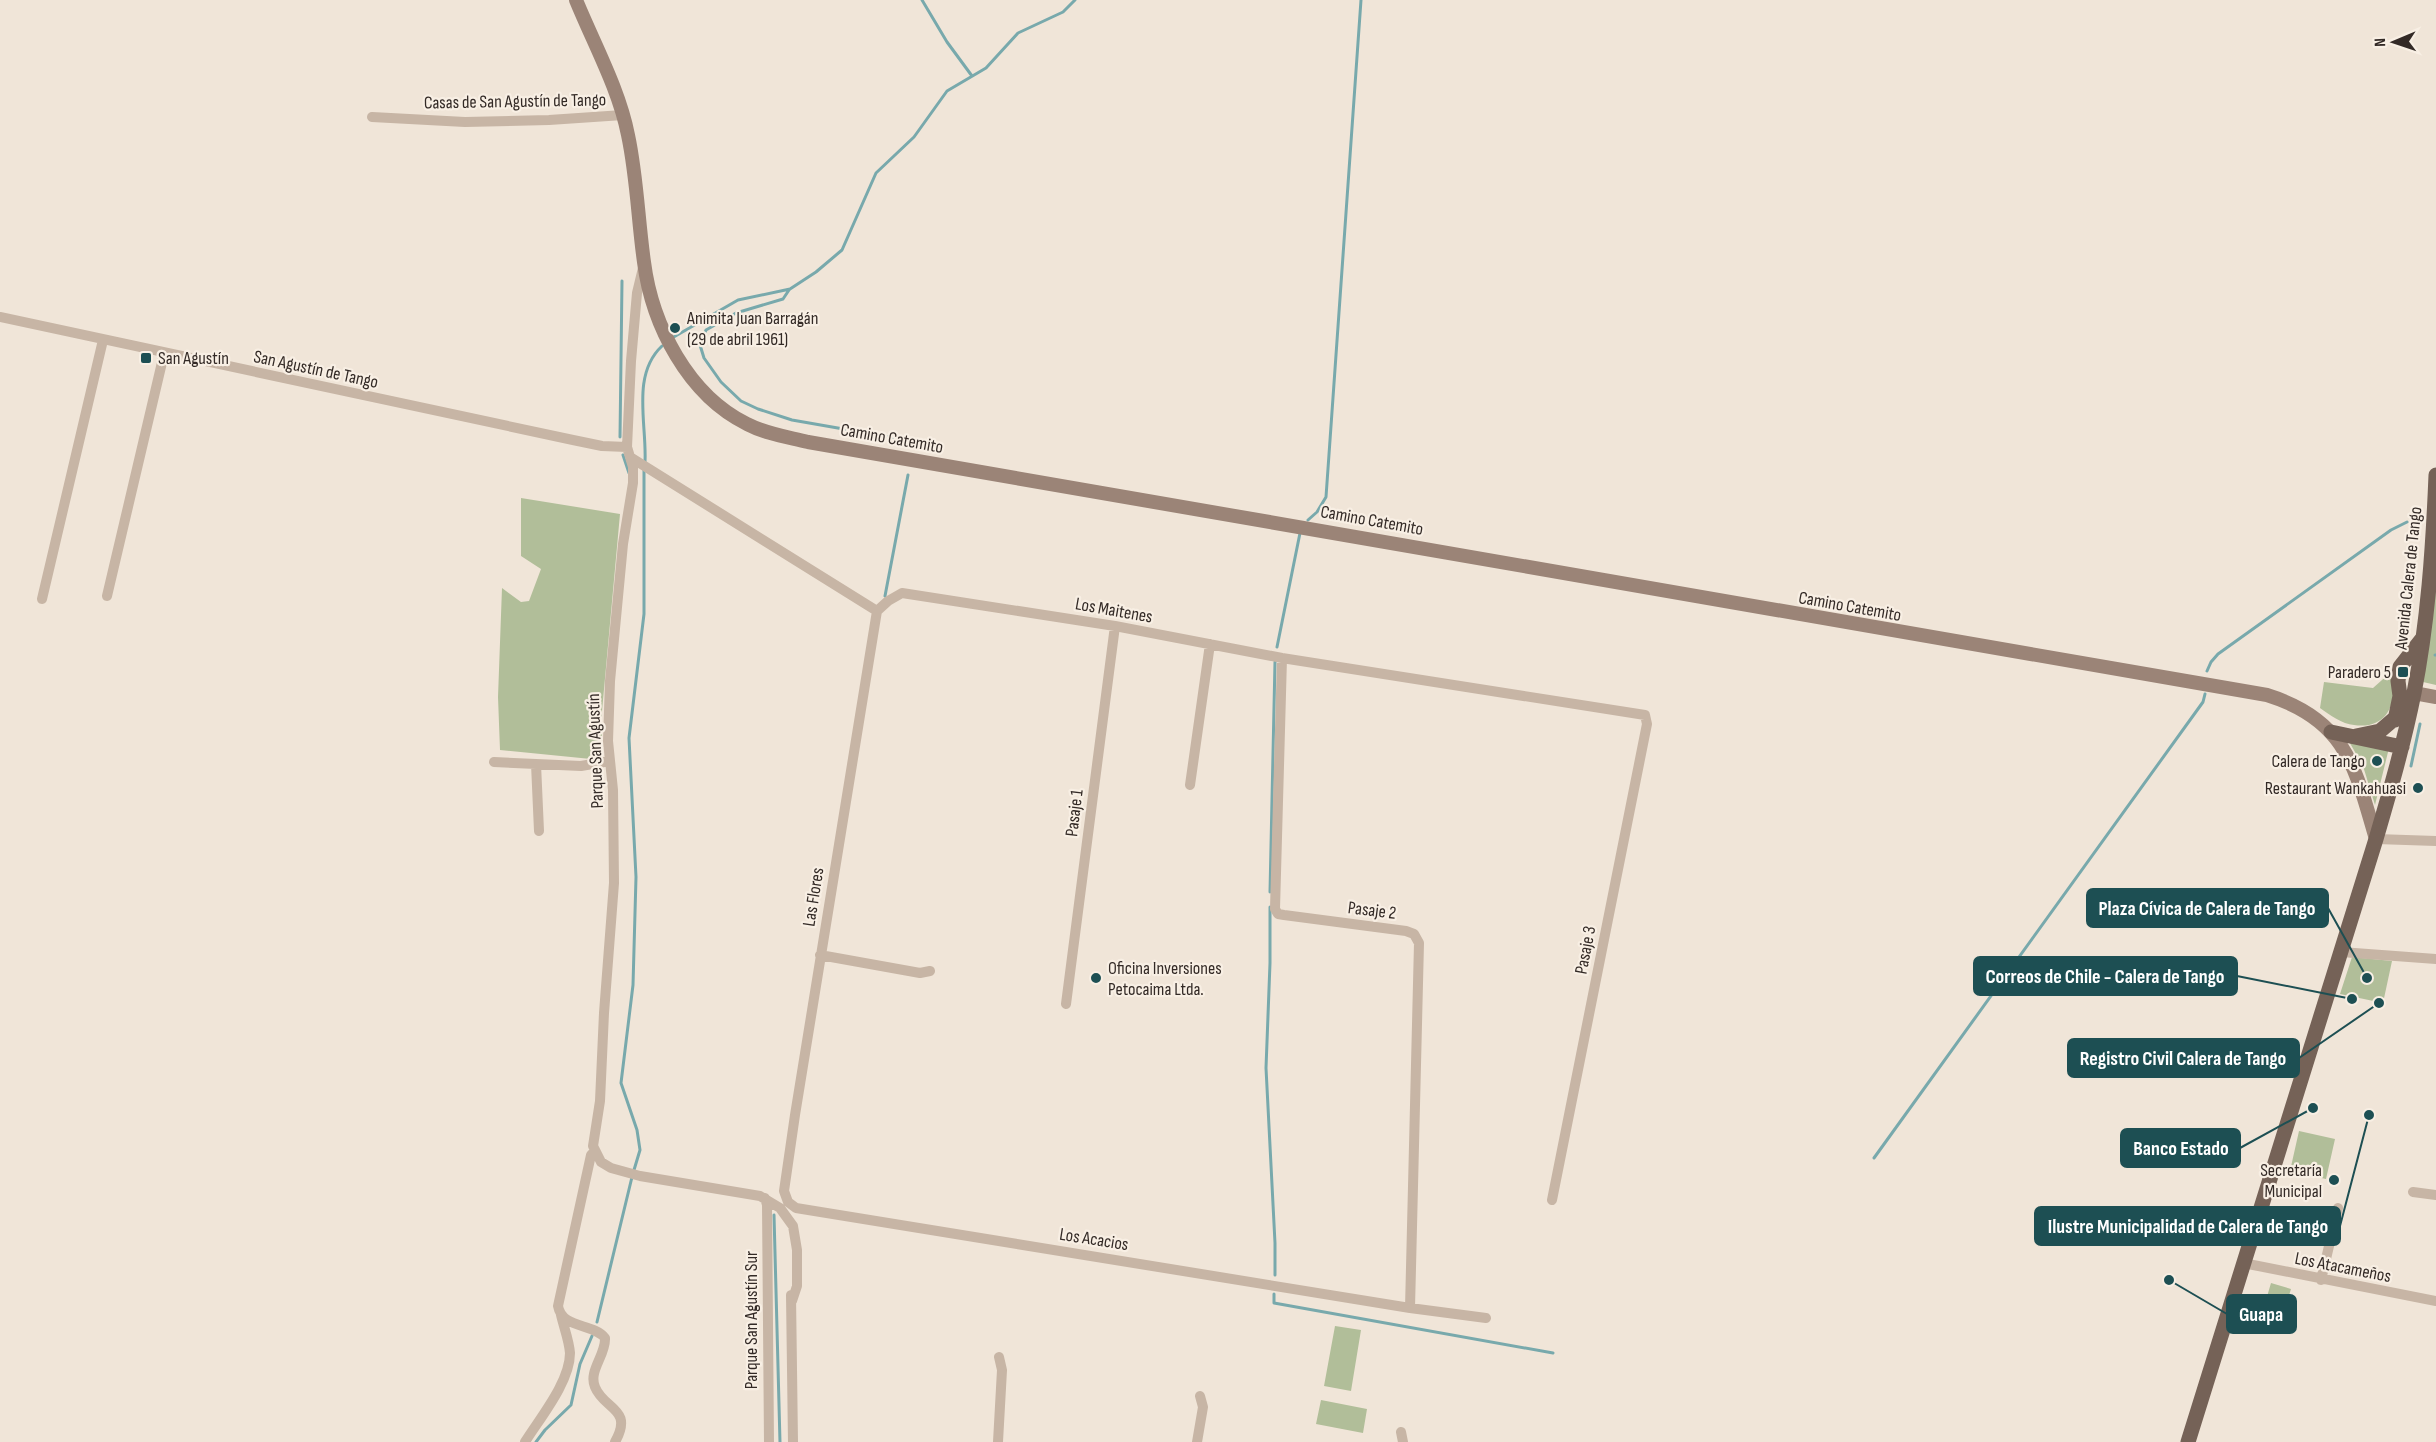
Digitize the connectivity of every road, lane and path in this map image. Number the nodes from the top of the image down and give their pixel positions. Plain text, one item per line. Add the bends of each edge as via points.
1 (576, 0) edge
2 (623, 115) junction
3 (372, 117) dead end
4 (644, 263) junction
5 (655, 314) junction
6 (635, 315) junction
7 (0, 318) edge
8 (103, 340) junction
9 (164, 354) junction
10 (632, 455) junction
11 (2436, 476) edge
12 (107, 596) dead end
13 (42, 599) dead end
14 (877, 611) junction
15 (1115, 626) junction
16 (2422, 638) junction
17 (1210, 644) junction
18 (1282, 658) junction
19 (2398, 681) junction
20 (2414, 693) junction
21 (2436, 697) edge
22 (1638, 714) joint
23 (2395, 720) junction
24 (2331, 732) junction
25 (2356, 736) junction
26 (2402, 747) junction
27 (610, 761) junction
28 (494, 762) dead end
29 (536, 764) junction
30 (1191, 785) dead end
31 (539, 831) dead end
32 (2376, 839) junction
33 (2436, 841) edge
34 (2341, 952) junction
35 (820, 955) junction
36 (2436, 959) edge
37 (930, 971) dead end
38 (1066, 1004) dead end
39 (595, 1151) junction
40 (784, 1188) joint
41 (2413, 1192) dead end
42 (2436, 1195) edge
43 (765, 1198) junction
44 (1552, 1200) dead end
45 (2338, 1208) dead end
46 (2243, 1263) junction
47 (2321, 1280) junction
48 (2436, 1301) edge
49 (1410, 1308) junction
50 (561, 1315) junction
51 (1486, 1318) dead end
52 (999, 1358) dead end
53 (1200, 1396) dead end
54 (525, 1442) edge
55 (615, 1442) edge
56 (769, 1442) edge
57 (793, 1442) edge
58 (998, 1442) edge
59 (1197, 1442) edge
60 (2188, 1442) edge

1 - 2 main road, Camino Catemito
2 - 3 street, Casas de San Agustín de Tango via 465,122
2 - 4 main road, Camino Catemito via 634,169
4 - 5 main road, Camino Catemito
4 - 6 street, Parque San Agustín
5 - 6 street via 649,311
5 - 24 main road, Camino Catemito via 679,359 714,402 747,424 780,435 1714,601 2255,692 2298,707
6 - 10 street, Parque San Agustín
7 - 8 street, San Agustín de Tango
8 - 9 street, San Agustín de Tango
8 - 13 street
9 - 10 street, San Agustín de Tango
9 - 12 street
10 - 14 street
10 - 27 street, Parque San Agustín via 633,483 609,681
11 - 16 main road, Avenida Calera de Tango
14 - 15 street, Los Maitenes via 902,593
14 - 35 street, Las Flores
15 - 17 street, Los Maitenes
15 - 38 street, Pasaje 1
16 - 19 main road via 2402,663
16 - 20 main road, Avenida Calera de Tango
17 - 18 street, Los Maitenes
17 - 30 street
18 - 22 street, Los Maitenes
18 - 49 street, Pasaje 2 via 1275,909 1278,914 1406,931 1414,934 1419,943
19 - 20 main road
19 - 23 main road via 2400,696
20 - 21 main road
20 - 23 main road
20 - 26 main road, Avenida Calera de Tango
22 - 44 street, Pasaje 3 via 1646,715 1647,724
23 - 25 main road via 2380,731
24 - 25 main road
24 - 32 main road, Camino Catemito via 2357,773
25 - 26 main road
26 - 32 main road, Avenida Calera de Tango
27 - 29 street via 581,766
27 - 39 street, Parque San Agustín via 614,883
28 - 29 street
29 - 31 street
32 - 33 street
32 - 34 main road, Avenida Calera de Tango
34 - 36 street
34 - 46 main road, Avenida Calera de Tango
35 - 37 street via 920,973
35 - 40 street, Las Flores
39 - 43 street via 605,1165 619,1171
39 - 50 street, Parque San Agustín via 559,1299
40 - 49 street, Los Acacios via 785,1198 796,1208
41 - 42 street
43 - 56 street, Parque San Agustín Sur
43 - 57 street via 791,1221 797,1253 797,1286 792,1301
45 - 47 street
46 - 47 street, Los Atacameños
46 - 60 main road, Avenida Calera de Tango
47 - 48 street, Los Atacameños
49 - 51 street, Los Acacios
50 - 54 street, Parque San Agustín via 569,1363 564,1380
50 - 55 street via 606,1338 593,1384 620,1418
52 - 58 street via 1002,1371
53 - 59 street via 1203,1407

